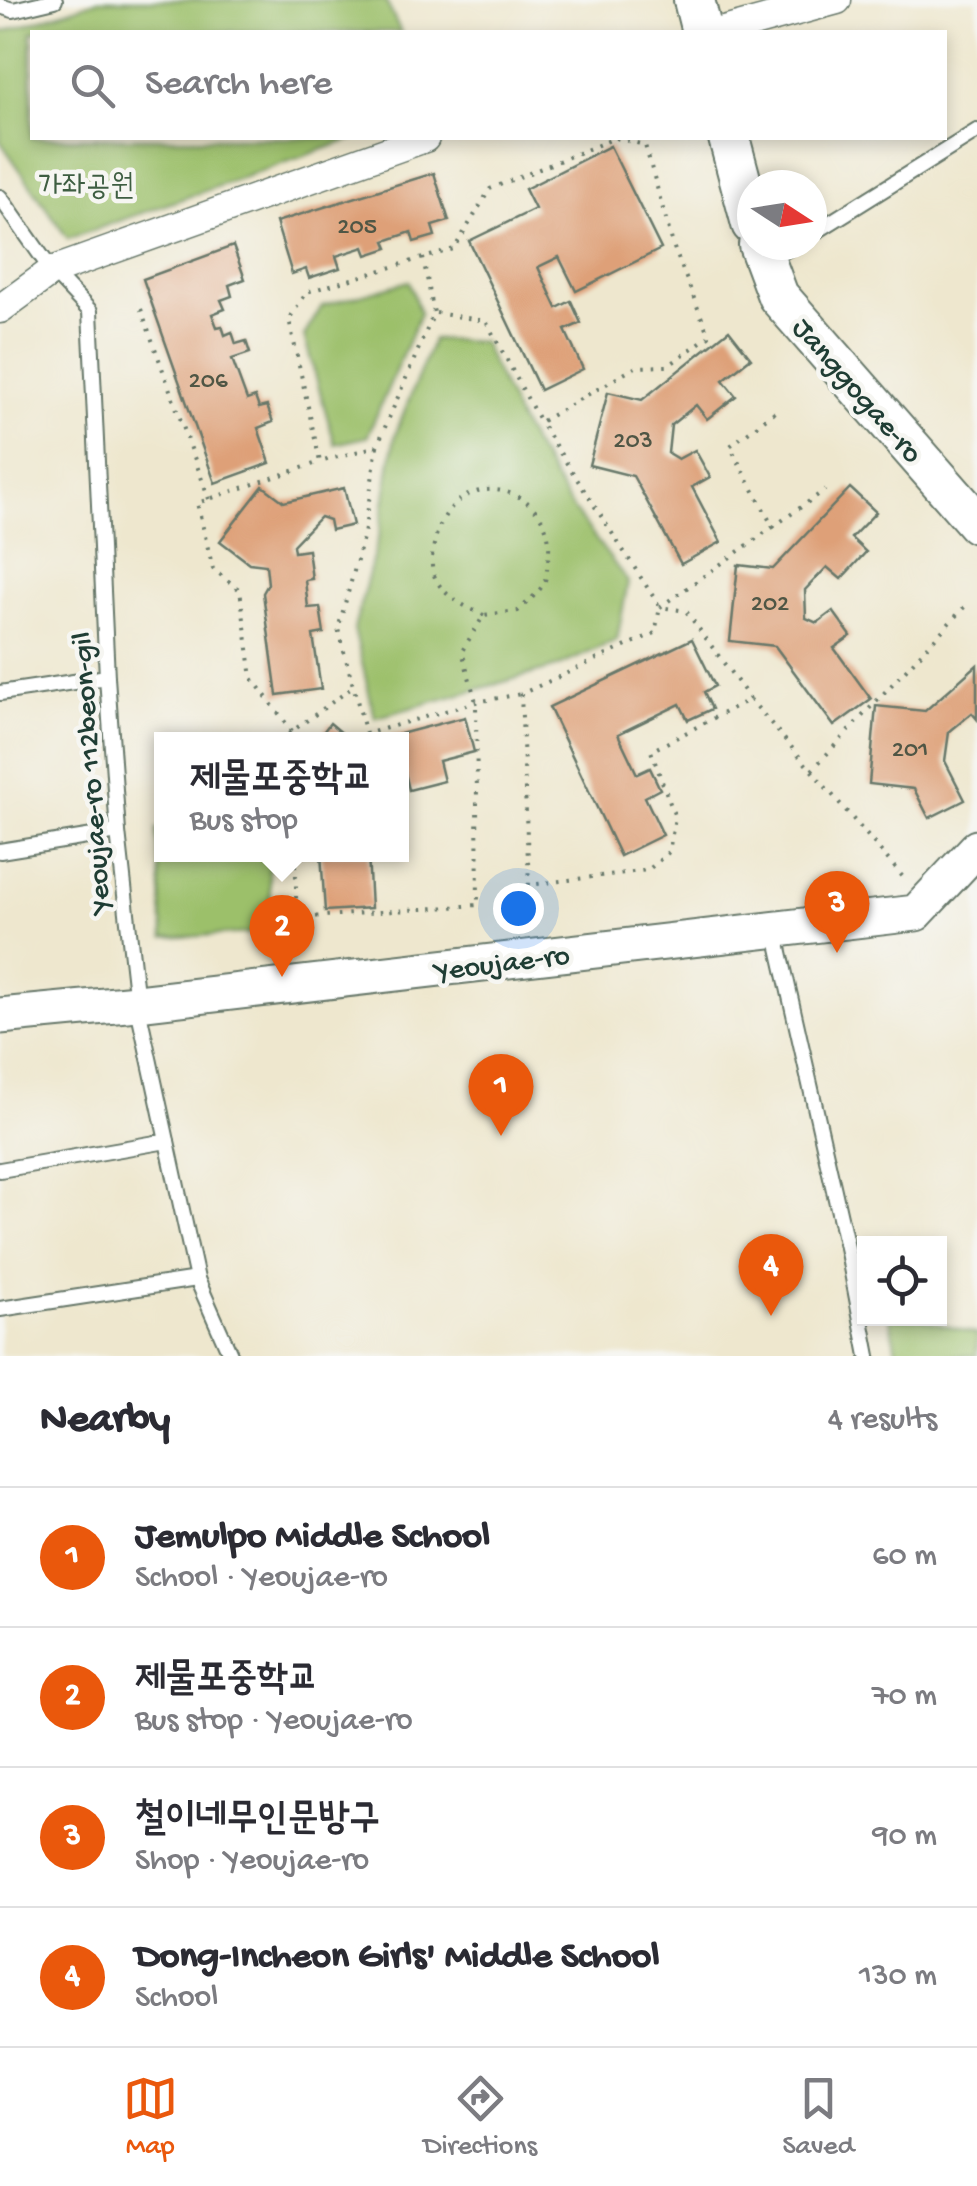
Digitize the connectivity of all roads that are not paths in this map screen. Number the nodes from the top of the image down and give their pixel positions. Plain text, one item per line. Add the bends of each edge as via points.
1 (55, 0) edge
2 (694, 0) edge
3 (837, 0) edge
4 (0, 6) edge
5 (702, 30) edge
6 (727, 30) edge
7 (977, 131) edge
8 (419, 140) edge
9 (731, 140) edge
10 (738, 170) edge
11 (0, 196) edge
12 (827, 225) edge
13 (774, 260) edge
14 (52, 272) junction
15 (0, 309) edge
16 (977, 523) edge
17 (107, 678) junction
18 (0, 693) edge
19 (118, 832) junction
20 (977, 848) edge
21 (0, 851) edge
22 (775, 930) junction
23 (138, 1003) junction
24 (0, 1016) edge
25 (167, 1141) junction
26 (0, 1170) edge
27 (197, 1279) junction
28 (0, 1309) edge
29 (231, 1356) edge
30 (868, 1356) edge

1 - 4 lane via 13,10
2 - 5 main road
3 - 6 street
7 - 12 lane
8 - 14 street
9 - 10 main road
11 - 14 lane, Yeoujae-ro 112beon-gil
13 - 16 main road, Janggogae-ro via 778,296
14 - 15 street
14 - 17 lane, Yeoujae-ro 112beon-gil via 90,310
17 - 18 lane
17 - 19 lane, Yeoujae-ro 112beon-gil
19 - 21 lane
19 - 23 lane, Yeoujae-ro 112beon-gil
20 - 22 street, Yeoujae-ro via 916,913
22 - 23 street, Yeoujae-ro
22 - 30 lane
23 - 24 street, Yeoujae-ro
23 - 25 lane, Yeoujae-ro 112beon-gil
25 - 26 lane
25 - 27 lane, Yeoujae-ro 112beon-gil
27 - 28 lane
27 - 29 lane, Yeoujae-ro 112beon-gil

